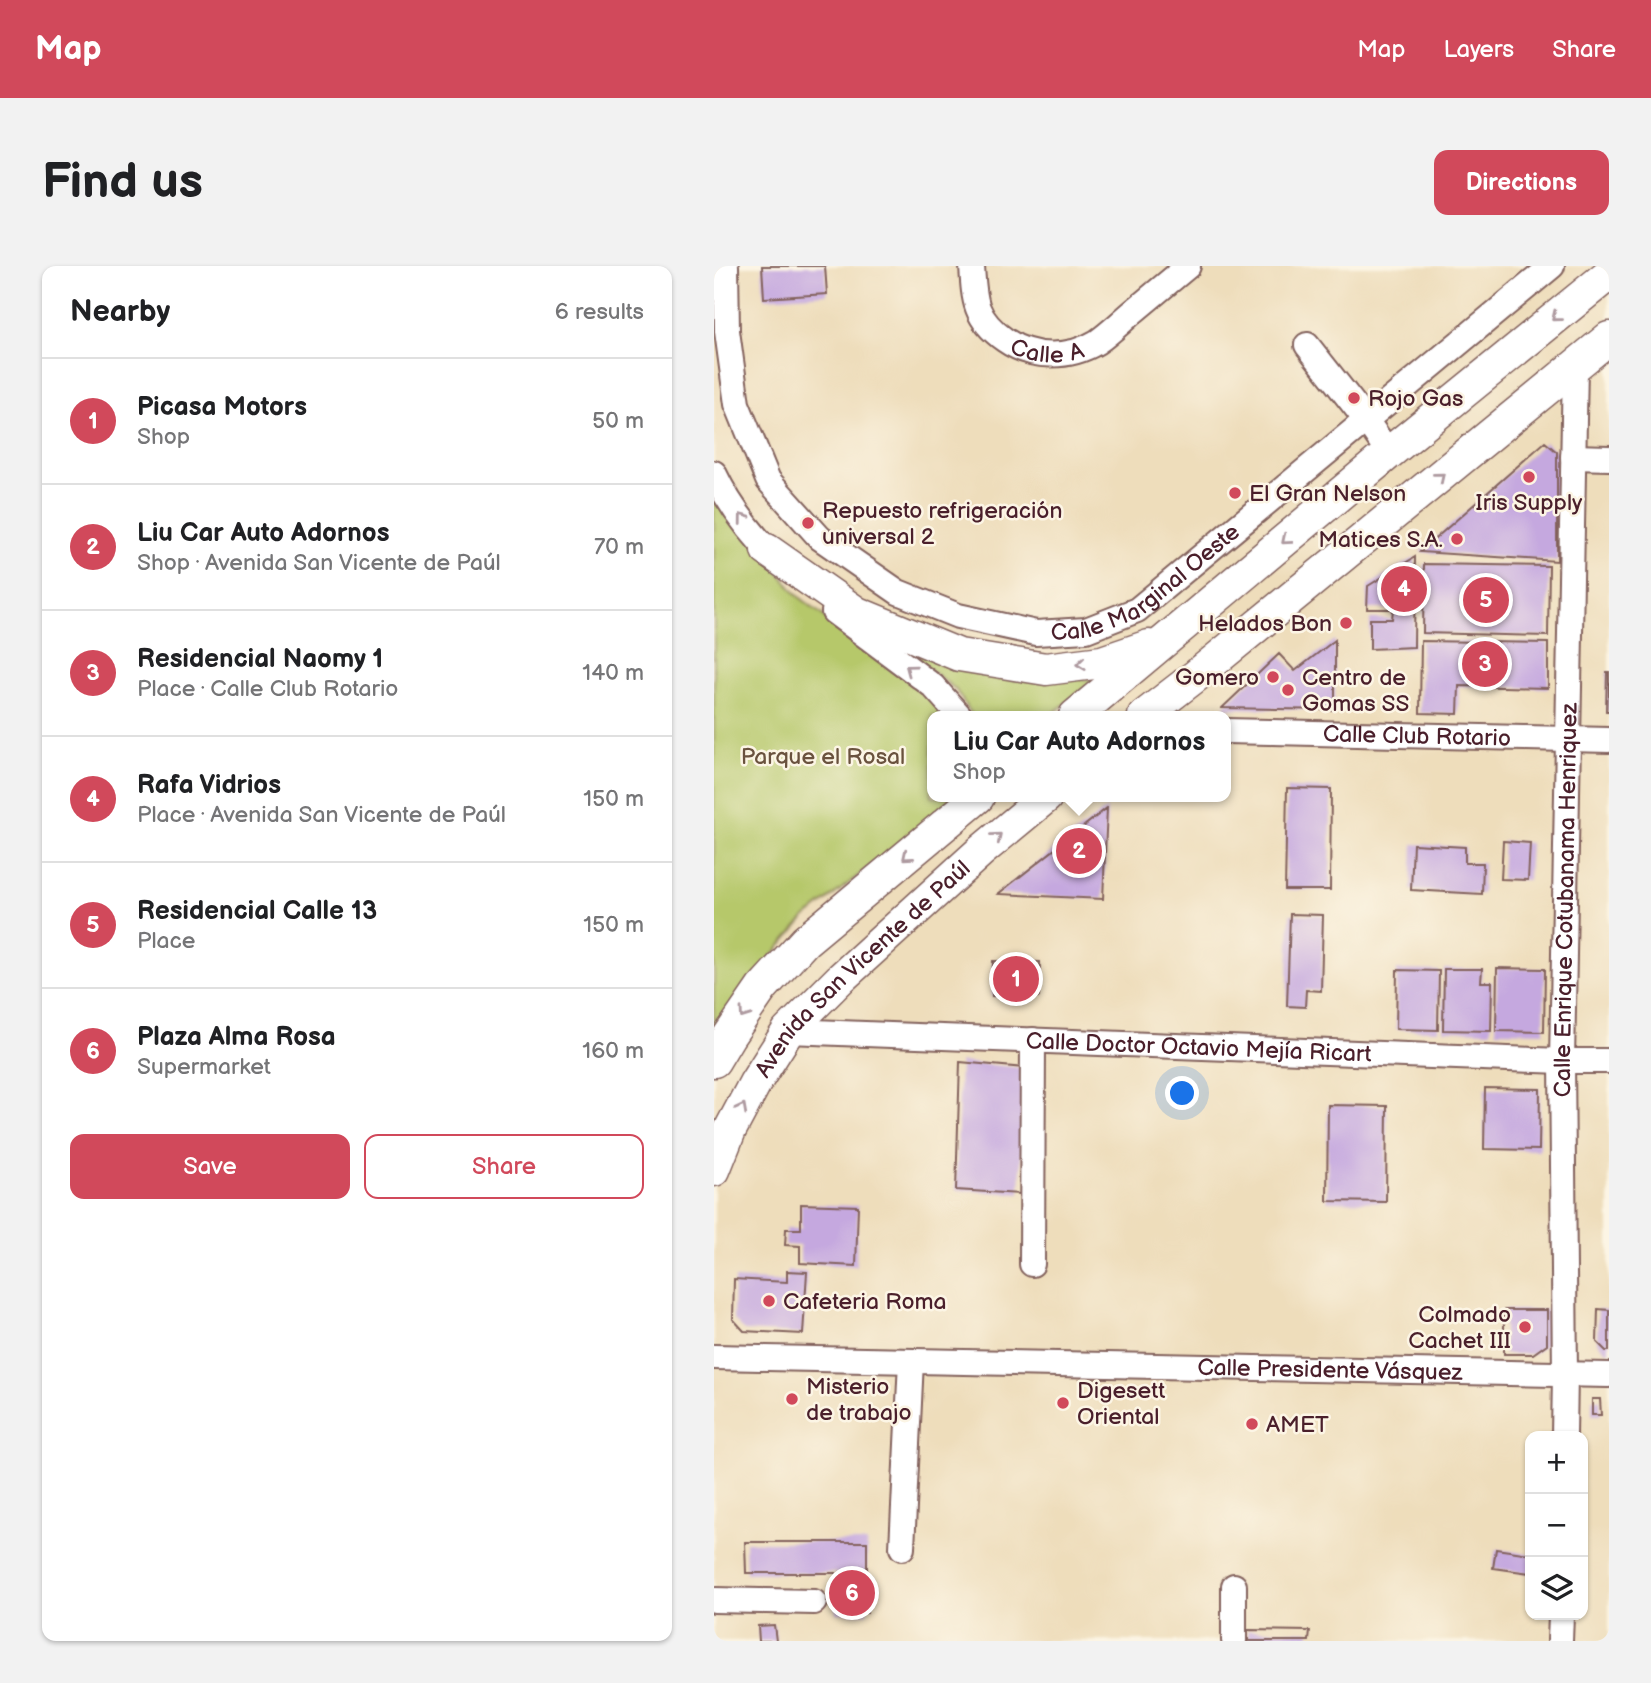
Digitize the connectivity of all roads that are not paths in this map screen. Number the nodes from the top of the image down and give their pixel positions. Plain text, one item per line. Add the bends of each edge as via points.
1 (726, 266) edge
2 (972, 266) edge
3 (1188, 266) edge
4 (1552, 266) edge
5 (1609, 274) edge
6 (1609, 338) edge
7 (1307, 345) dead end
8 (1575, 366) junction
9 (723, 385) edge
10 (1366, 420) junction
11 (1389, 453) junction
12 (1573, 457) junction
13 (1609, 458) edge
14 (714, 474) edge
15 (767, 550) junction
16 (1170, 638) junction
17 (956, 711) edge
18 (1081, 711) edge
19 (1151, 711) edge
20 (1231, 731) edge
21 (1568, 740) junction
22 (1609, 740) edge
23 (972, 802) edge
24 (1040, 802) edge
25 (788, 1031) junction
26 (1033, 1040) junction
27 (714, 1061) edge
28 (1562, 1061) junction
29 (1609, 1061) edge
30 (714, 1170) edge
31 (1032, 1264) dead end
32 (714, 1357) edge
33 (911, 1361) junction
34 (1565, 1374) junction
35 (1609, 1375) edge
36 (1564, 1431) edge
37 (902, 1548) dead end
38 (1234, 1586) dead end
39 (714, 1600) edge
40 (814, 1602) dead end
41 (1561, 1620) edge
42 (1234, 1641) edge
43 (1560, 1641) edge

1 - 9 street, Calle Marginal Oeste
2 - 3 street, Calle A via 978,310 990,329 1011,345 1040,355 1068,354 1096,342
4 - 10 street, Calle Marginal Oeste
5 -> 11 main road
6 - 8 main road
7 - 10 street
8 - 12 street, Calle Enrique Cotubanama Henriquez
19 -> 8 main road
9 - 10 street, Calle Marginal Oeste via 737,404 768,480 820,538 898,592 958,616 1036,633 1086,630 1137,610
10 - 11 street
11 -> 16 main road
12 - 13 street
12 - 21 street, Calle Enrique Cotubanama Henriquez
15 -> 14 street
16 -> 15 main road via 1102,662 1046,669 959,655 857,613
17 -> 15 street via 933,686 807,591
16 - 18 main road
20 - 21 street, Calle Club Rotario
21 - 22 street, Calle Club Rotario
21 - 28 street, Calle Enrique Cotubanama Henriquez
23 -> 27 main road, Avenida San Vicente de Paúl via 805,941 762,988
25 -> 24 main road, Avenida San Vicente de Paúl via 851,968
25 - 26 street, Calle Doctor Octavio Mejía Ricart
30 -> 25 main road, Avenida San Vicente de Paúl via 755,1083
26 - 28 street, Calle Doctor Octavio Mejía Ricart
26 - 31 street
28 - 29 street, Calle Doctor Octavio Mejía Ricart
28 - 34 street, Calle Enrique Cotubanama Henriquez
32 - 33 street, Calle Presidente Vásquez
33 - 34 street, Calle Presidente Vásquez
33 - 37 street
34 - 35 street, Calle Presidente Vásquez
34 - 36 street, Calle Enrique Cotubanama Henriquez
38 - 42 street
39 - 40 street
41 - 43 street

